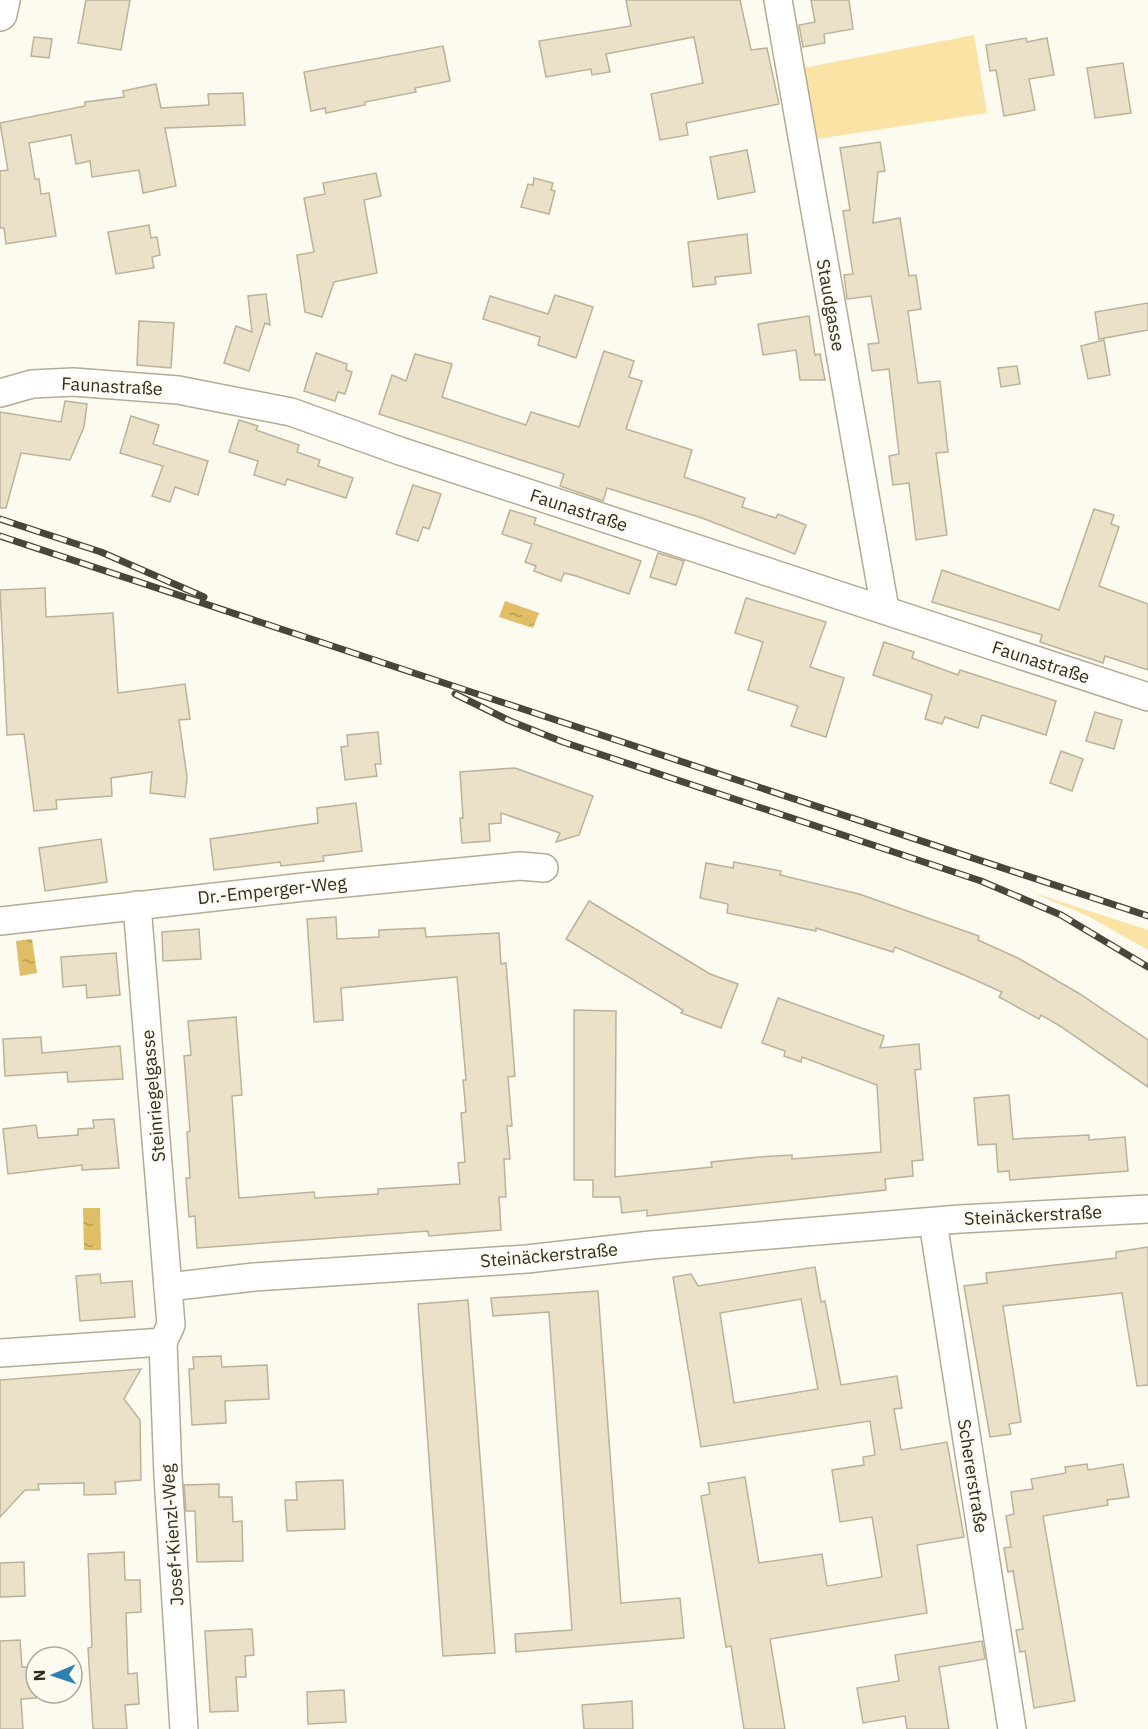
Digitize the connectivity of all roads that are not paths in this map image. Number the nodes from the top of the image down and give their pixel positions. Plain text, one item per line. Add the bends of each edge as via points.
1 (3, 0) edge
2 (778, 0) edge
3 (0, 14) edge
4 (0, 393) edge
5 (885, 609) junction
6 (1148, 697) edge
7 (544, 868) dead end
8 (137, 905) junction
9 (0, 921) edge
10 (1148, 1209) edge
11 (933, 1222) junction
12 (168, 1287) junction
13 (163, 1342) junction
14 (0, 1353) edge
15 (184, 1729) edge
16 (1012, 1729) edge

1 - 3 main road
2 - 5 street, Staudgasse
4 - 5 street, Faunastraße via 32,384 73,382 178,390 291,412
5 - 6 street, Faunastraße
7 - 8 street, Dr.-Emperger-Weg via 520,866
8 - 9 street, Dr.-Emperger-Weg
8 - 12 street, Steinriegelgasse
10 - 11 street, Steinäckerstraße
11 - 12 street, Steinäckerstraße
11 - 16 street, Schererstraße
12 - 13 street via 171,1325
13 - 14 street
13 - 15 street, Josef-Kienzl-Weg

